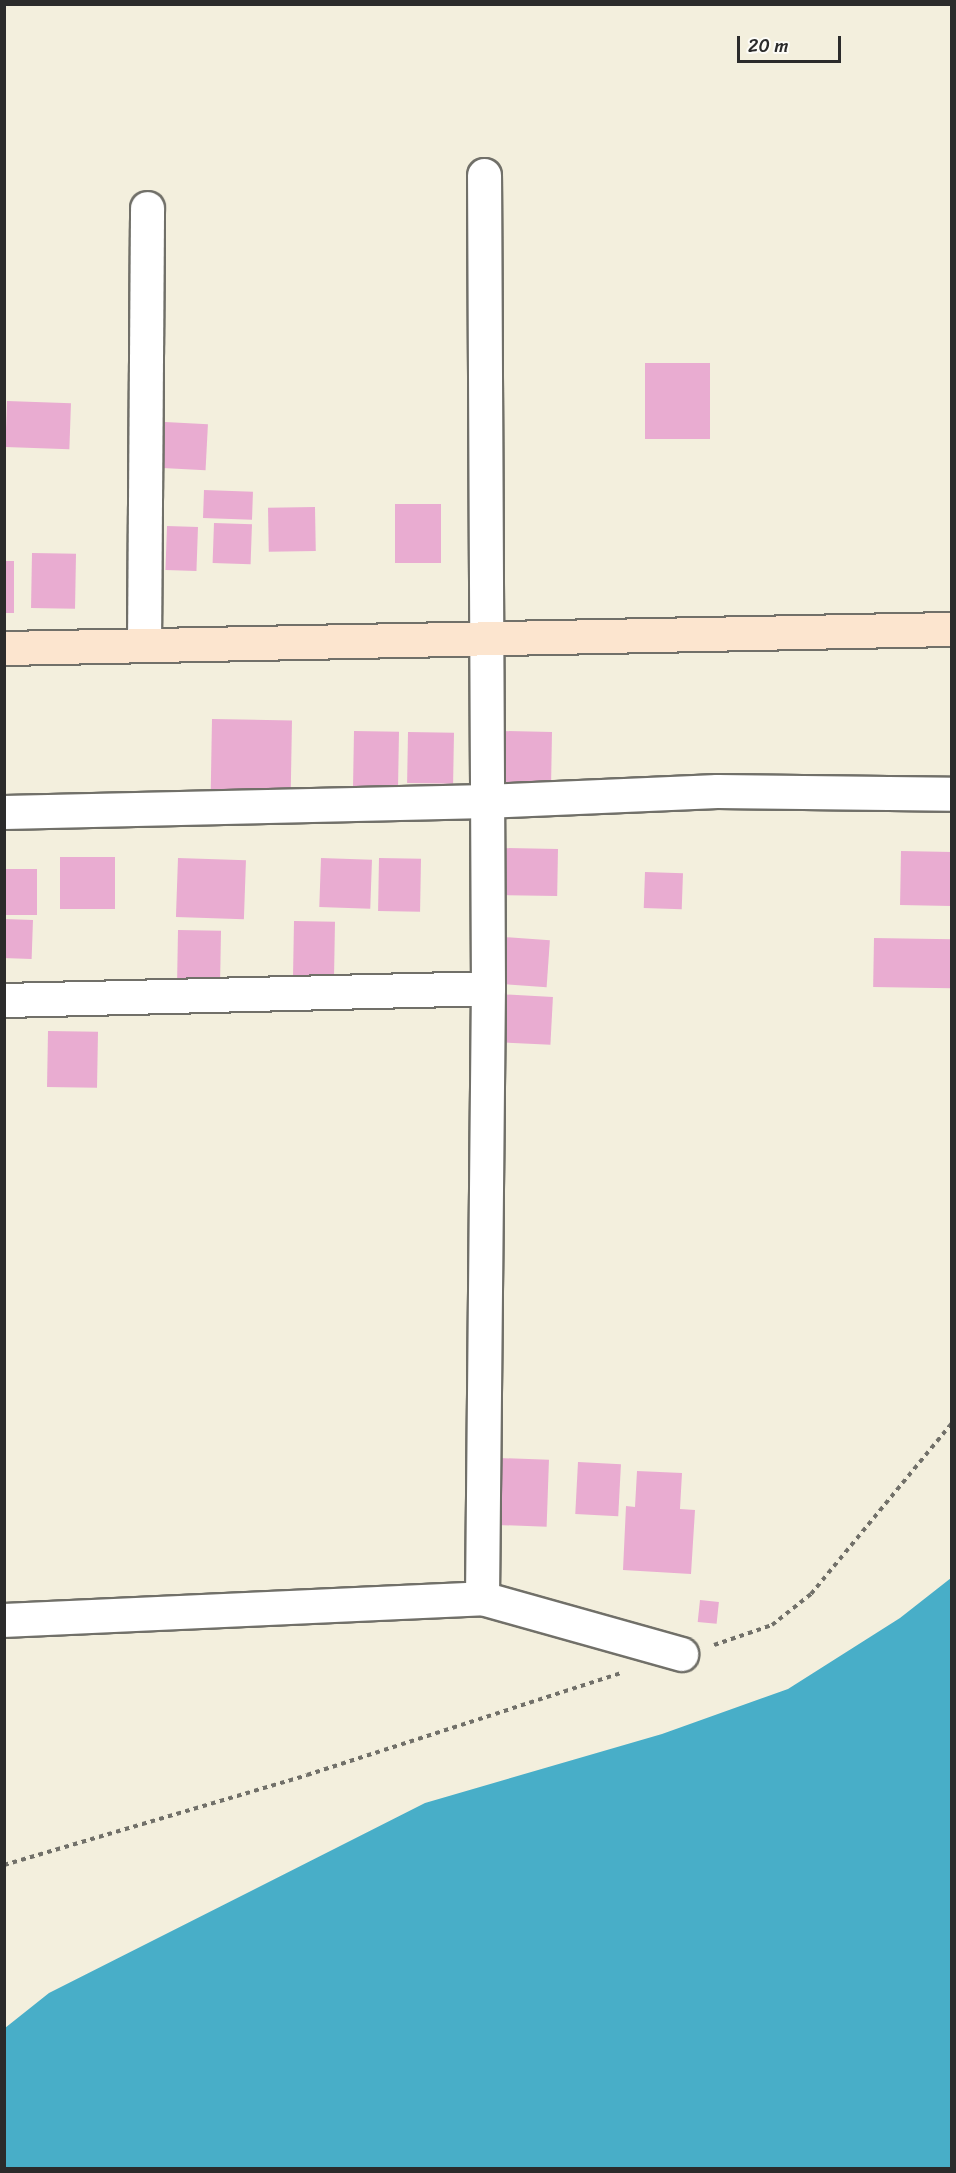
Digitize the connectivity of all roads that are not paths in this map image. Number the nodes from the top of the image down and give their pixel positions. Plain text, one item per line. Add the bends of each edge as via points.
1 (484, 176) dead end
2 (147, 208) dead end
3 (951, 628) edge
4 (488, 637) junction
5 (144, 645) junction
6 (4, 648) edge
7 (951, 794) edge
8 (488, 801) junction
9 (4, 812) edge
10 (488, 988) junction
11 (4, 1000) edge
12 (482, 1598) junction
13 (4, 1620) edge
14 (681, 1654) road end

1 - 4 street
2 - 5 street
3 - 4 street
4 - 5 street
4 - 8 street
5 - 6 street
7 - 8 street via 717,791
8 - 9 street
8 - 10 street
10 - 11 street
10 - 12 street
12 - 13 street
12 - 14 street

